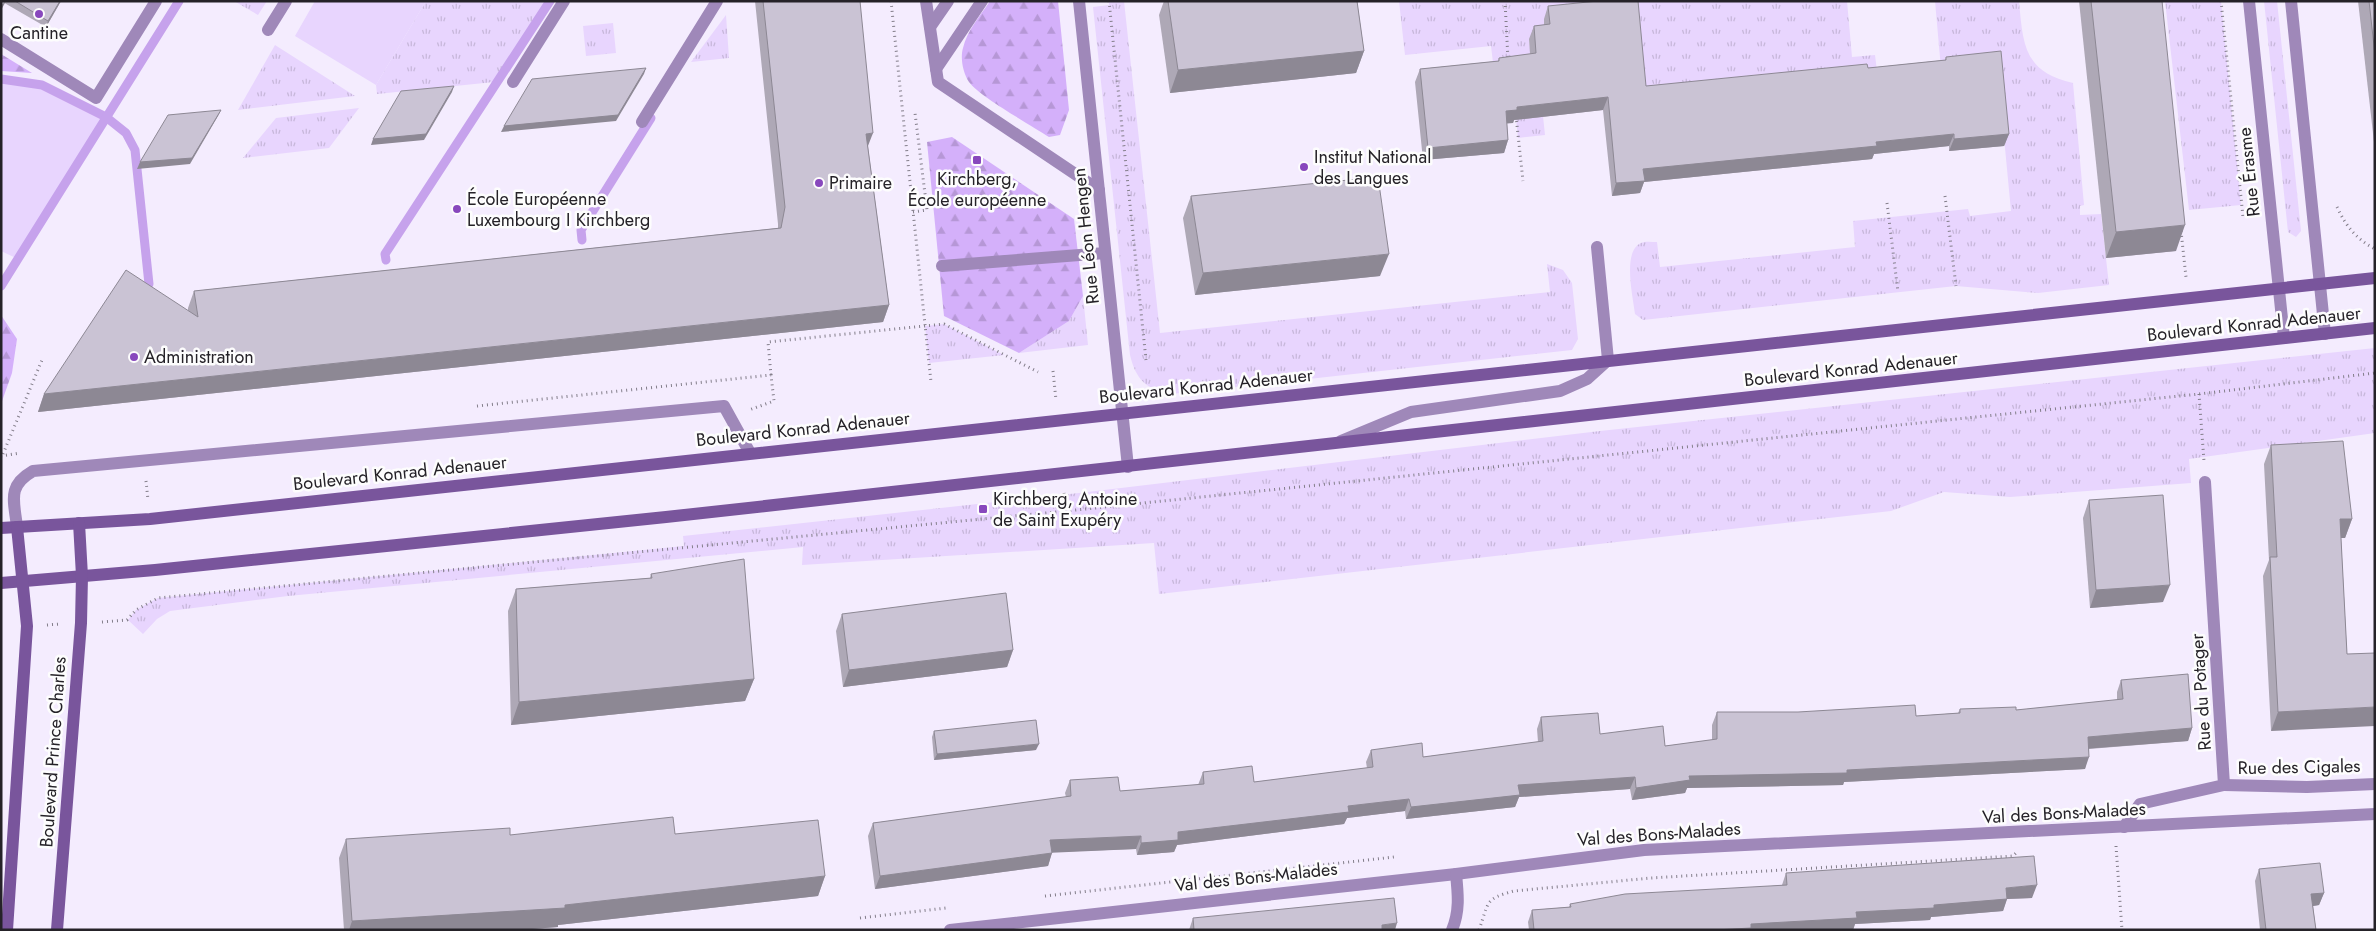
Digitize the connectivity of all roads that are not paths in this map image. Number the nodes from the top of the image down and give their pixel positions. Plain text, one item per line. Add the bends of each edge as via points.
1 (156, 1) edge
2 (286, 1) edge
3 (564, 1) edge
4 (717, 1) edge
5 (926, 1) edge
6 (948, 1) edge
7 (982, 1) edge
8 (1079, 1) edge
9 (2249, 1) edge
10 (2290, 1) edge
11 (930, 27) junction
12 (268, 30) dead end
13 (1, 39) edge
14 (936, 69) junction
15 (513, 82) dead end
16 (642, 122) dead end
17 (1099, 190) junction
18 (1597, 247) dead end
19 (1105, 253) junction
20 (942, 266) dead end
21 (2375, 278) edge
22 (2320, 284) junction
23 (2279, 288) junction
24 (2375, 328) edge
25 (2325, 334) junction
26 (2284, 338) junction
27 (1608, 360) junction
28 (1122, 412) junction
29 (1332, 444) junction
30 (750, 454) junction
31 (1128, 467) junction
32 (2205, 482) road end
33 (79, 523) junction
34 (17, 527) junction
35 (1, 528) edge
36 (82, 576) junction
37 (22, 581) junction
38 (1, 583) edge
39 (2375, 784) edge
40 (2224, 785) junction
41 (2375, 814) edge
42 (2124, 827) junction
43 (1456, 874) junction
44 (7, 930) edge
45 (57, 930) edge
46 (950, 930) edge
47 (1452, 930) edge

1 - 13 street via 96,98
2 - 12 street
3 - 15 street
4 - 16 street
5 - 11 street
6 - 11 street
7 - 14 street
8 - 17 street, Rue Léon Hengen
9 - 23 street, Rue Érasme
10 - 22 street
11 - 14 street
14 - 17 street via 938,82
17 - 19 street, Rue Léon Hengen
18 - 27 street
19 - 20 street
19 - 28 street, Rue Léon Hengen
21 - 22 main road, Boulevard Konrad Adenauer
22 - 23 main road, Boulevard Konrad Adenauer
22 - 25 street
23 - 26 street, Rue Érasme
23 - 27 main road, Boulevard Konrad Adenauer
24 - 25 main road, Boulevard Konrad Adenauer
25 - 26 main road, Boulevard Konrad Adenauer
26 - 29 main road, Boulevard Konrad Adenauer
27 - 28 main road, Boulevard Konrad Adenauer
27 - 29 street, Boulevard Konrad Adenauer via 1587,379 1560,392 1411,412
28 - 30 main road, Boulevard Konrad Adenauer
28 - 31 street, Rue Léon Hengen
29 - 31 main road, Boulevard Konrad Adenauer
30 - 33 main road, Boulevard Konrad Adenauer via 150,519
30 - 34 street via 724,406 33,471 21,478 13,491
31 - 36 main road, Boulevard Konrad Adenauer
32 - 40 street, Rue du Potager
33 - 34 main road, Boulevard Konrad Adenauer
33 - 36 main road, Boulevard Prince Charles
34 - 35 main road, Boulevard Konrad Adenauer
34 - 37 main road, Boulevard Prince Charles
36 - 37 main road, Boulevard Konrad Adenauer
36 - 45 main road, Boulevard Prince Charles
37 - 38 main road, Boulevard Konrad Adenauer
37 - 44 main road, Boulevard Prince Charles via 27,626
39 - 40 street, Rue des Cigales via 2307,787
40 - 42 street via 2140,804
41 - 42 street, Val des Bons-Malades
42 - 43 street, Val des Bons-Malades via 1644,850
43 - 46 street, Val des Bons-Malades
43 - 47 street via 1457,918

